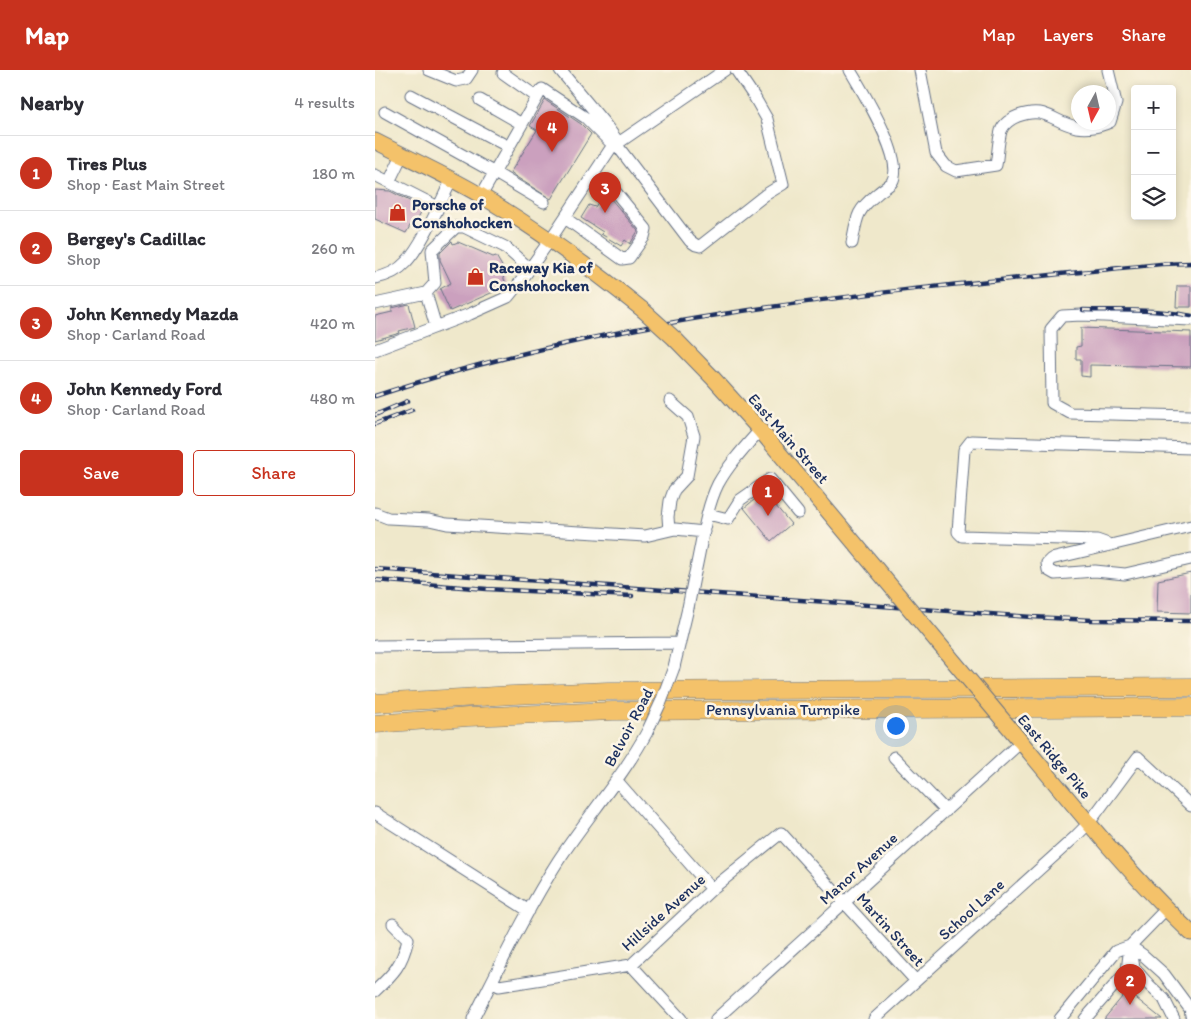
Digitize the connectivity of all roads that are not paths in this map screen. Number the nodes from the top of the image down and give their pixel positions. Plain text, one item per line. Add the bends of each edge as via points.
1 (429, 70) edge
2 (472, 70) edge
3 (560, 70) edge
4 (725, 70) edge
5 (735, 70) edge
6 (850, 70) edge
7 (920, 70) edge
8 (1109, 70) edge
9 (503, 74) dead end
10 (411, 96) dead end
11 (537, 97) junction
12 (480, 100) dead end
13 (385, 112) dead end
14 (522, 124) junction
15 (375, 141) edge
16 (616, 144) junction
17 (509, 147) junction
18 (402, 154) junction
19 (495, 172) junction
20 (375, 175) edge
21 (593, 176) junction
22 (452, 180) junction
23 (389, 182) junction
24 (481, 196) junction
25 (544, 202) dead end
26 (438, 207) junction
27 (565, 218) junction
28 (550, 240) junction
29 (852, 243) dead end
30 (530, 269) junction
31 (375, 278) edge
32 (426, 293) junction
33 (375, 304) edge
34 (1191, 320) edge
35 (436, 326) junction
36 (375, 350) edge
37 (670, 400) dead end
38 (1191, 416) edge
39 (760, 430) junction
40 (1191, 448) edge
41 (375, 513) edge
42 (798, 513) dead end
43 (709, 514) junction
44 (1191, 526) edge
45 (669, 530) junction
46 (704, 532) junction
47 (1111, 545) junction
48 (1191, 559) edge
49 (899, 596) joint
50 (680, 643) junction
51 (375, 646) edge
52 (1191, 687) edge
53 (375, 703) edge
54 (1191, 707) edge
55 (375, 724) edge
56 (1021, 742) junction
57 (894, 757) dead end
58 (617, 781) junction
59 (1191, 806) edge
60 (945, 811) junction
61 (375, 813) edge
62 (1089, 823) junction
63 (781, 833) joint
64 (712, 889) junction
65 (845, 902) junction
66 (1166, 909) junction
67 (529, 911) junction
68 (393, 924) dead end
69 (1191, 933) edge
70 (1130, 946) junction
71 (631, 965) junction
72 (916, 981) junction
73 (491, 982) junction
74 (375, 991) edge
75 (1191, 1014) edge
76 (473, 1019) edge
77 (681, 1019) edge
78 (716, 1019) edge
79 (875, 1019) edge
80 (1060, 1019) edge
81 (1085, 1019) edge
82 (1173, 1019) edge

1 - 2 street via 456,81 466,80
3 - 16 street
4 - 16 street
5 - 16 street via 767,119 783,184 700,246 690,241
6 - 29 street via 891,147 895,169 892,182 857,215
7 - 8 street via 936,153 946,166 956,171 996,165 1002,129 1012,118 1031,112 1043,113 1059,121 1093,129 1109,122 1116,102
9 - 11 street
10 - 17 street
11 - 14 street
11 - 16 street via 542,89 586,118
12 - 14 street
13 - 19 street
14 - 17 street
15 - 18 main road, East Main Street
16 - 21 street
17 - 19 street
18 - 22 main road, East Main Street
18 - 23 street
19 - 24 street
19 - 25 street
20 - 23 street
21 - 27 street
21 - 27 street via 609,184 646,229 643,237 629,258 622,259
22 - 24 main road, East Main Street
22 - 26 street
23 - 26 street
24 - 28 main road, East Main Street
26 - 31 street via 406,263 385,276
27 - 28 street
28 - 30 street
28 - 39 main road, East Main Street, bridge via 643,310 675,339
30 - 32 street via 505,247 464,226 456,226 432,250 435,283
30 - 35 street via 508,297
32 - 33 street
32 - 35 street
34 - 38 street via 1062,316 1051,329 1051,338 1052,403 1070,413
35 - 36 street
37 - 45 street via 688,417 694,436 687,476 669,500
39 - 43 street, Belvoir Road via 723,475
39 - 49 main road, East Main Street
40 - 47 street via 971,441 964,450 958,532 962,536 1097,540
41 - 45 street via 388,518 447,524 645,536
42 - 43 street via 770,478 740,500 728,519
43 - 46 street, Belvoir Road
44 - 47 street
45 - 46 street
46 - 50 street, Belvoir Road, bridge
47 - 48 street via 1051,559 1047,563 1048,570 1055,574 1095,571 1125,574
49 - 56 main road, East Ridge Pike, bridge
50 - 51 street
50 - 58 street, Belvoir Road, bridge via 661,702
52 - 53 highway, Pennsylvania Turnpike via 608,691
54 - 55 highway, Pennsylvania Turnpike via 613,711 468,716
56 - 60 street, Manor Avenue
56 - 62 main road, East Ridge Pike
57 - 60 street
58 - 64 street
58 - 67 street, Belvoir Road via 568,847
59 - 62 street, School Lane via 1138,757
60 - 65 street, Manor Avenue
61 - 67 street
62 - 66 main road, East Ridge Pike
62 - 72 street, School Lane
63 - 64 street, Hillside Avenue
63 - 65 street, Martin Street
64 - 71 street, Hillside Avenue
65 - 72 street, Martin Street
65 - 78 street, Manor Avenue
66 - 69 main road, East Ridge Pike
66 - 70 street
67 - 73 street, Belvoir Road
68 - 74 street via 408,939 396,970
70 - 75 street via 1164,974
70 - 80 street via 1116,951
70 - 81 street via 1127,971
70 - 82 street via 1133,968 1164,999
71 - 73 street, Hillside Avenue via 499,986
71 - 77 street
72 - 79 street, School Lane
73 - 76 street, Belvoir Road

